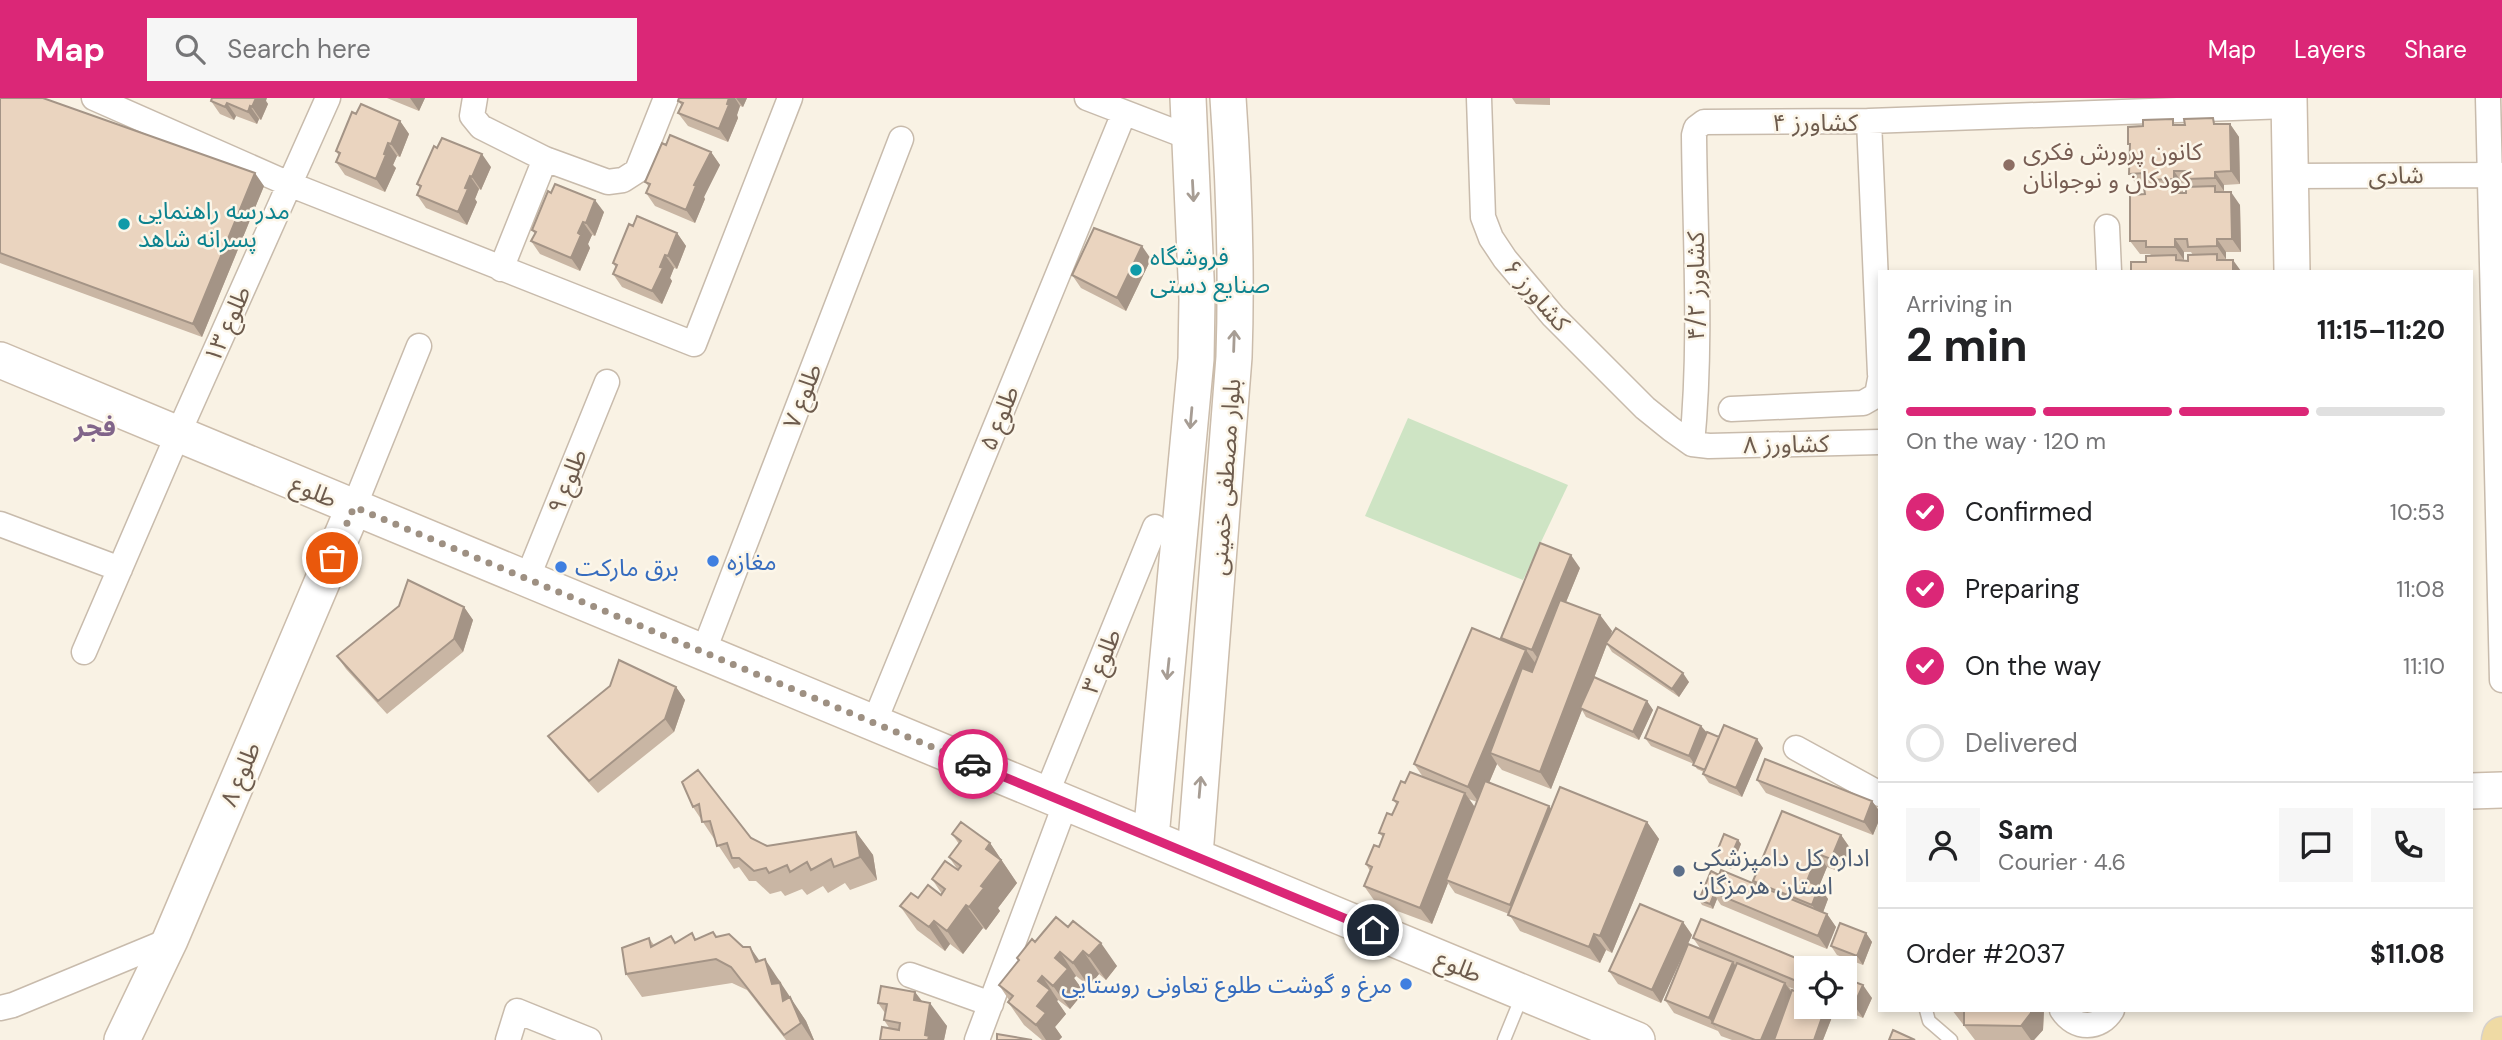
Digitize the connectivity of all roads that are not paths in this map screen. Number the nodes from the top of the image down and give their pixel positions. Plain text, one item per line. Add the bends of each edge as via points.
1 (94, 98) edge
2 (328, 98) edge
3 (475, 98) edge
4 (666, 98) edge
5 (790, 98) edge
6 (1087, 98) edge
7 (1188, 98) edge
8 (1228, 98) edge
9 (1479, 98) edge
10 (2488, 98) edge
11 (2289, 102) edge
12 (2106, 105) edge
13 (1935, 108) edge
14 (1124, 113) junction
15 (1869, 121) junction
16 (1696, 128) joint
17 (1191, 138) junction
18 (901, 139) dead end
19 (545, 159) junction
20 (2495, 174) edge
21 (2291, 177) junction
22 (289, 184) junction
23 (2107, 227) dead end
24 (501, 268) junction
25 (2109, 270) edge
26 (2292, 270) edge
27 (1878, 330) edge
28 (419, 346) dead end
29 (0, 360) edge
30 (607, 382) dead end
31 (1878, 389) edge
32 (1731, 409) dead end
33 (178, 434) junction
34 (1878, 442) edge
35 (1692, 444) junction
36 (354, 507) junction
37 (0, 524) edge
38 (1155, 527) dead end
39 (120, 569) junction
40 (527, 579) junction
41 (1173, 610) junction
42 (1214, 614) junction
43 (84, 652) dead end
44 (703, 653) junction
45 (2502, 680) edge
46 (874, 723) junction
47 (1796, 748) dead end
48 (2502, 790) edge
49 (2473, 791) edge
50 (1878, 793) edge
51 (1056, 798) junction
52 (1151, 837) junction
53 (1195, 855) junction
54 (170, 940) junction
55 (910, 975) dead end
56 (1523, 993) junction
57 (991, 1004) junction
58 (0, 1008) edge
59 (1927, 1012) edge
60 (2064, 1012) edge
61 (2111, 1012) edge
62 (2085, 1033) edge
63 (986, 1038) edge
64 (122, 1040) edge
65 (508, 1040) edge
66 (589, 1040) edge
67 (1504, 1040) edge
68 (1637, 1040) edge
69 (1951, 1040) edge

1 - 22 street
2 - 22 street, طلوع ۱۳
3 - 19 street via 472,116 481,127
4 - 19 street via 637,171 623,180 608,182
5 - 24 street via 694,344
6 - 14 street
7 - 17 street, بلوار مصطفی خمینی
42 -> 8 street, بلوار مصطفی خمینی via 1234,357 1236,279
9 - 35 street, کشاورز ۶ via 1483,217 1491,238 1553,316 1645,408
10 - 20 street
11 - 12 street, کشاورز ۴
11 - 21 street
12 - 13 street, کشاورز ۴
13 - 15 street, کشاورز ۴
14 - 17 street
14 - 46 street, طلوع ۵
15 - 16 street, کشاورز ۴ via 1704,122
15 - 27 street
16 - 35 street, کشاورز ۴/۲
17 -> 41 street, بلوار مصطفی خمینی via 1196,359
18 - 44 street, طلوع ۷
19 - 24 street
20 - 21 street, شادی
20 - 45 street
21 - 26 street
22 - 24 street
22 - 33 street, طلوع ۱۳
23 - 25 street
28 - 36 street
29 - 33 street, طلوع
30 - 40 street, طلوع ۹
31 - 32 street via 1877,395 1863,403
33 - 36 street, طلوع
33 - 39 street, طلوع ۱۳
34 - 35 street, کشاورز ۸
36 - 40 street, طلوع
36 - 54 street, طلوع ۸
37 - 39 street
38 - 51 street, طلوع ۳
39 - 43 street, طلوع ۱۳
40 - 44 street, طلوع
41 - 42 street
41 -> 52 street, بلوار مصطفی خمینی
53 -> 42 street, بلوار مصطفی خمینی
44 - 46 street, طلوع
46 - 51 street, طلوع
47 - 50 street
48 - 49 street
51 - 52 street, طلوع
51 - 57 street, طلوع ۳
52 - 53 street, طلوع
53 - 56 street, طلوع
54 - 58 street
54 - 64 street, طلوع ۸
55 - 57 street
56 - 67 lane
56 - 68 street, طلوع
57 - 63 street, طلوع ۳
59 - 69 lane via 1929,1021
60 - 62 street
61 - 62 street
65 - 66 street via 517,1011

